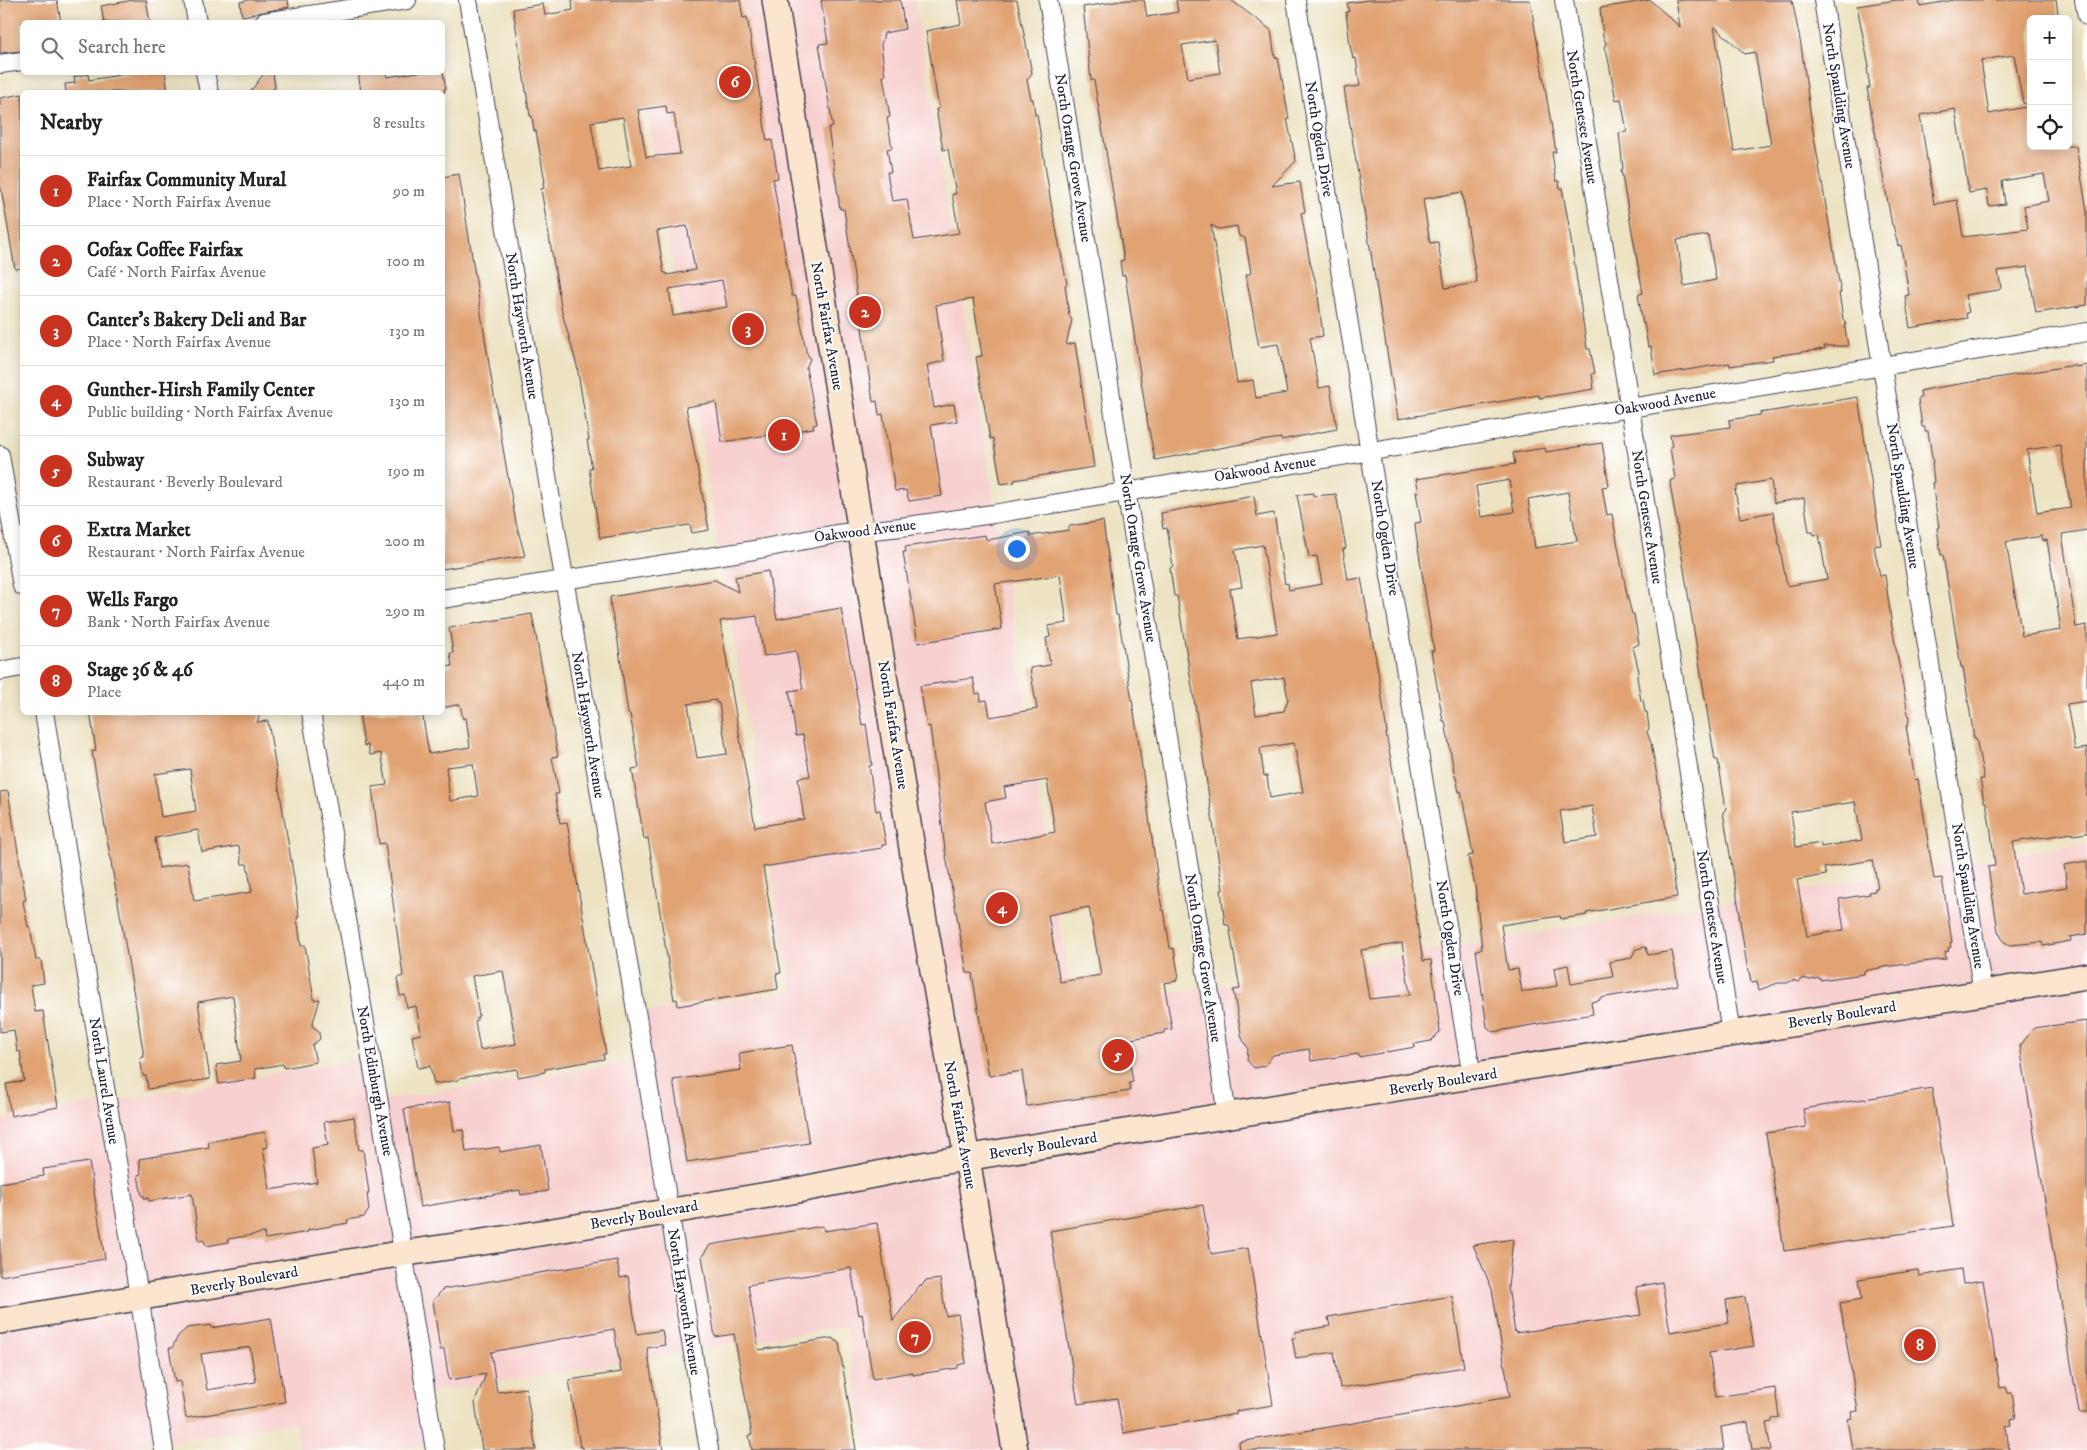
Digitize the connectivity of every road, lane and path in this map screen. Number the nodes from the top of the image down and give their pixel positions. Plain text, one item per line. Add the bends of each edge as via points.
1 (194, 0) edge
2 (406, 0) edge
3 (468, 0) edge
4 (775, 0) edge
5 (1048, 0) edge
6 (1296, 0) edge
7 (1564, 0) edge
8 (1823, 0) edge
9 (2084, 0) edge
10 (2087, 16) edge
11 (197, 20) edge
12 (277, 20) edge
13 (20, 61) edge
14 (0, 64) edge
15 (206, 75) edge
16 (209, 90) edge
17 (2087, 332) edge
18 (1882, 365) junction
19 (1629, 408) junction
20 (1370, 451) junction
21 (0, 455) edge
22 (1126, 492) junction
23 (862, 531) junction
24 (20, 574) edge
25 (563, 580) junction
26 (445, 599) edge
27 (20, 667) edge
28 (0, 671) edge
29 (44, 715) edge
30 (312, 715) edge
31 (2087, 976) edge
32 (1983, 993) junction
33 (1730, 1033) junction
34 (1472, 1077) junction
35 (1227, 1116) junction
36 (966, 1158) junction
37 (669, 1212) junction
38 (403, 1254) junction
39 (140, 1299) junction
40 (0, 1321) edge
41 (164, 1450) edge
42 (435, 1450) edge
43 (709, 1450) edge
44 (1015, 1450) edge

1 - 11 street
2 - 12 street
3 - 25 street, North Hayworth Avenue
4 - 23 main road, North Fairfax Avenue
5 - 22 street, North Orange Grove Avenue
6 - 20 street, North Ogden Drive
7 - 19 street, North Genesee Avenue
8 - 18 street, North Spaulding Avenue
9 - 10 street
13 - 14 street
15 - 16 street
17 - 18 street, Oakwood Avenue
18 - 19 street, Oakwood Avenue
18 - 32 street, North Spaulding Avenue
19 - 20 street, Oakwood Avenue
19 - 33 street, North Genesee Avenue
20 - 22 street, Oakwood Avenue
20 - 34 street, North Ogden Drive
21 - 24 street
22 - 23 street, Oakwood Avenue
22 - 35 street, North Orange Grove Avenue via 1209,988
23 - 25 street, Oakwood Avenue
23 - 36 main road, North Fairfax Avenue via 921,904
25 - 26 street, Oakwood Avenue
25 - 37 street, North Hayworth Avenue
27 - 28 street
29 - 39 street, North Laurel Avenue
30 - 38 street, North Edinburgh Avenue
31 - 32 main road, Beverly Boulevard
32 - 33 main road, Beverly Boulevard
33 - 34 main road, Beverly Boulevard
34 - 35 main road, Beverly Boulevard
35 - 36 main road, Beverly Boulevard
36 - 37 main road, Beverly Boulevard
36 - 44 main road, North Fairfax Avenue
37 - 38 main road, Beverly Boulevard
37 - 43 street, North Hayworth Avenue
38 - 39 main road, Beverly Boulevard
38 - 42 street, North Edinburgh Avenue
39 - 40 main road, Beverly Boulevard
39 - 41 street, North Laurel Avenue

